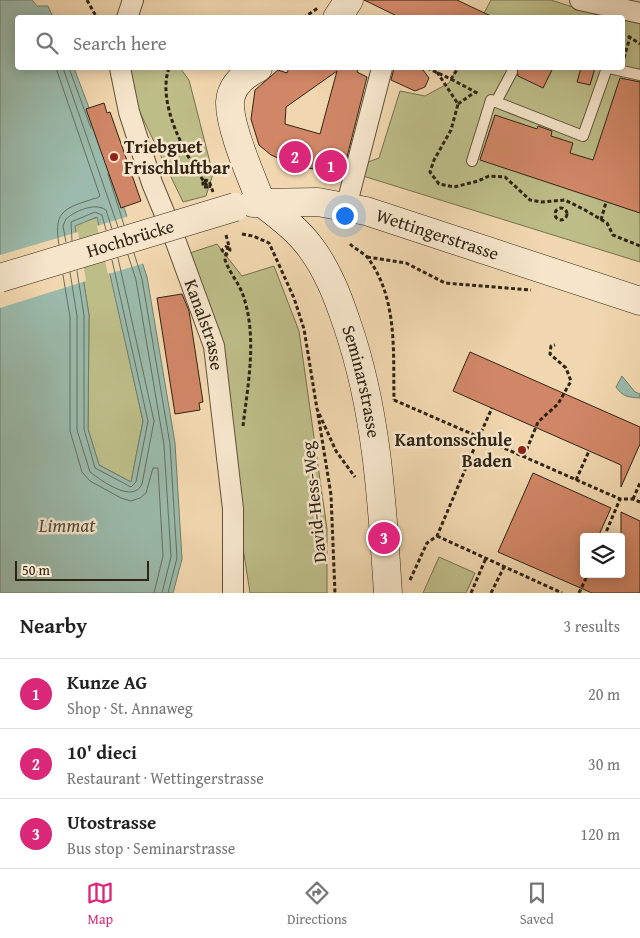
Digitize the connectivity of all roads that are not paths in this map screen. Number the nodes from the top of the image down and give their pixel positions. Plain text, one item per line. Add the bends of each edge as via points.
1 (133, 0) edge
2 (349, 0) edge
3 (580, 0) edge
4 (329, 11) edge
5 (640, 13) edge
6 (129, 15) edge
7 (120, 70) edge
8 (255, 70) edge
9 (381, 70) edge
10 (607, 70) edge
11 (617, 70) edge
12 (512, 72) dead end
13 (640, 75) edge
14 (494, 101) junction
15 (472, 162) dead end
16 (261, 202) junction
17 (346, 207) junction
18 (0, 278) edge
19 (640, 300) edge
20 (395, 588) edge
21 (233, 593) edge

1 - 6 street
2 - 4 main road
3 - 5 street
7 - 21 street, Kanalstrasse via 129,112 152,183 214,346 233,509
8 - 16 main road via 236,84 230,102 237,134
9 - 17 street
10 - 14 lane via 583,136
11 - 13 lane
12 - 14 lane
14 - 15 lane
16 - 17 main road, Wettingerstrasse via 302,201
16 - 18 main road, Hochbrücke, bridge
16 - 20 main road, Seminarstrasse via 289,224 319,259 335,290 352,337 367,390
17 - 19 main road, Wettingerstrasse via 394,219

